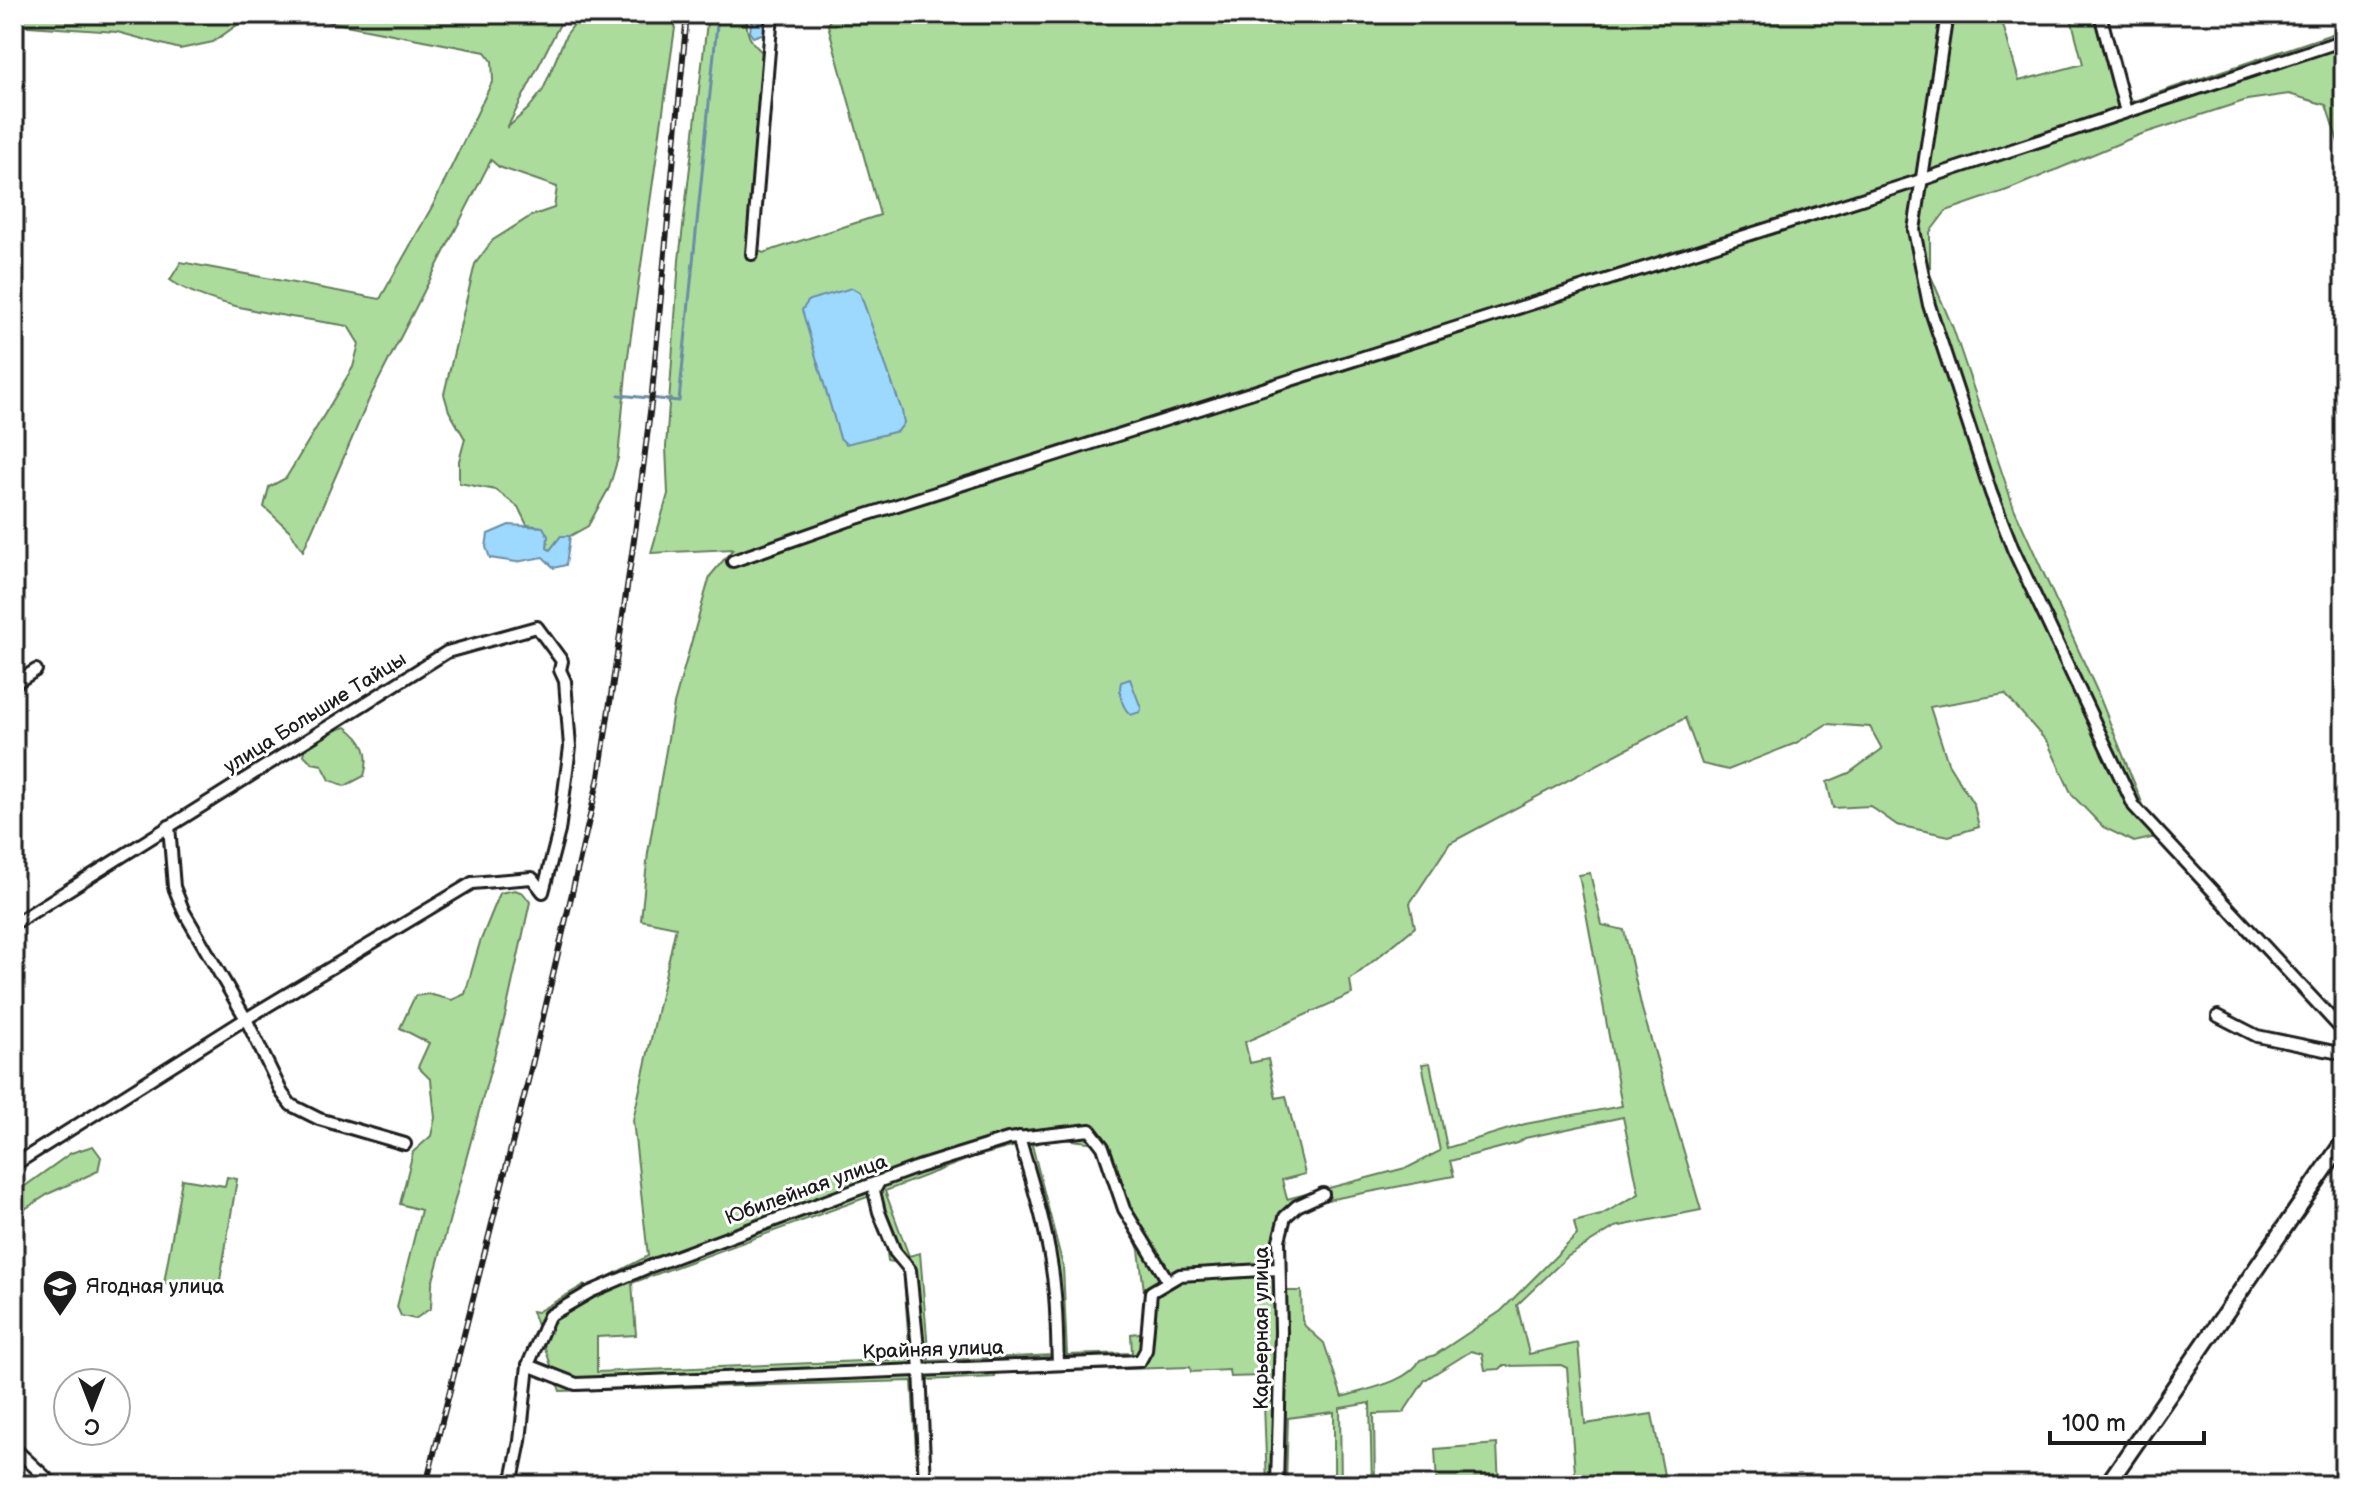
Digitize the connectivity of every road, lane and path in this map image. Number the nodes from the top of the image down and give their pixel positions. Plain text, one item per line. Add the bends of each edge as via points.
1 (772, 14) edge
2 (1947, 14) edge
3 (2100, 14) edge
4 (2344, 40) edge
5 (2126, 112) junction
6 (1921, 180) junction
7 (752, 254) dead end
8 (733, 561) dead end
9 (36, 670) dead end
10 (14, 684) edge
11 (169, 826) junction
12 (14, 924) edge
13 (2218, 1016) dead end
14 (246, 1019) junction
15 (2344, 1032) edge
16 (2344, 1054) edge
17 (1019, 1137) junction
18 (2344, 1141) edge
19 (405, 1144) dead end
20 (14, 1165) edge
21 (878, 1184) junction
22 (1323, 1194) dead end
23 (1278, 1269) junction
24 (1168, 1281) junction
25 (1058, 1363) junction
26 (528, 1365) junction
27 (920, 1368) junction
28 (14, 1448) edge
29 (54, 1485) edge
30 (511, 1485) edge
31 (925, 1485) edge
32 (1277, 1485) edge
33 (2107, 1485) edge

1 - 7 street
2 - 6 street
3 - 5 street
4 - 5 street
5 - 6 street
6 - 8 street
6 - 15 street via 1914,230 1919,266 1991,493 2127,793
9 - 10 street
11 - 12 street, улица Большие Тайцы
11 - 14 street via 174,887
11 - 14 street, улица Большие Тайцы via 447,652 537,627 562,661 570,747 562,815 543,892 532,878 472,883
13 - 16 street via 2257,1036
14 - 19 street via 291,1105 319,1119
14 - 20 street
17 - 21 street, Юбилейная улица
17 - 24 street, Юбилейная улица via 1090,1130 1103,1147 1124,1209
17 - 25 street via 1048,1250
18 - 33 street
21 - 26 street, Юбилейная улица via 590,1292 549,1316
21 - 27 street via 874,1191 879,1212 895,1252 910,1270
22 - 23 street, Карьерная улица via 1285,1217
23 - 24 street via 1180,1275
23 - 32 street, Карьерная улица
24 - 25 street, Крайняя улица via 1151,1292 1146,1350 1140,1361
25 - 27 street, Крайняя улица
26 - 27 street, Крайняя улица via 576,1384
26 - 30 street, Юбилейная улица
27 - 31 street
28 - 29 street

